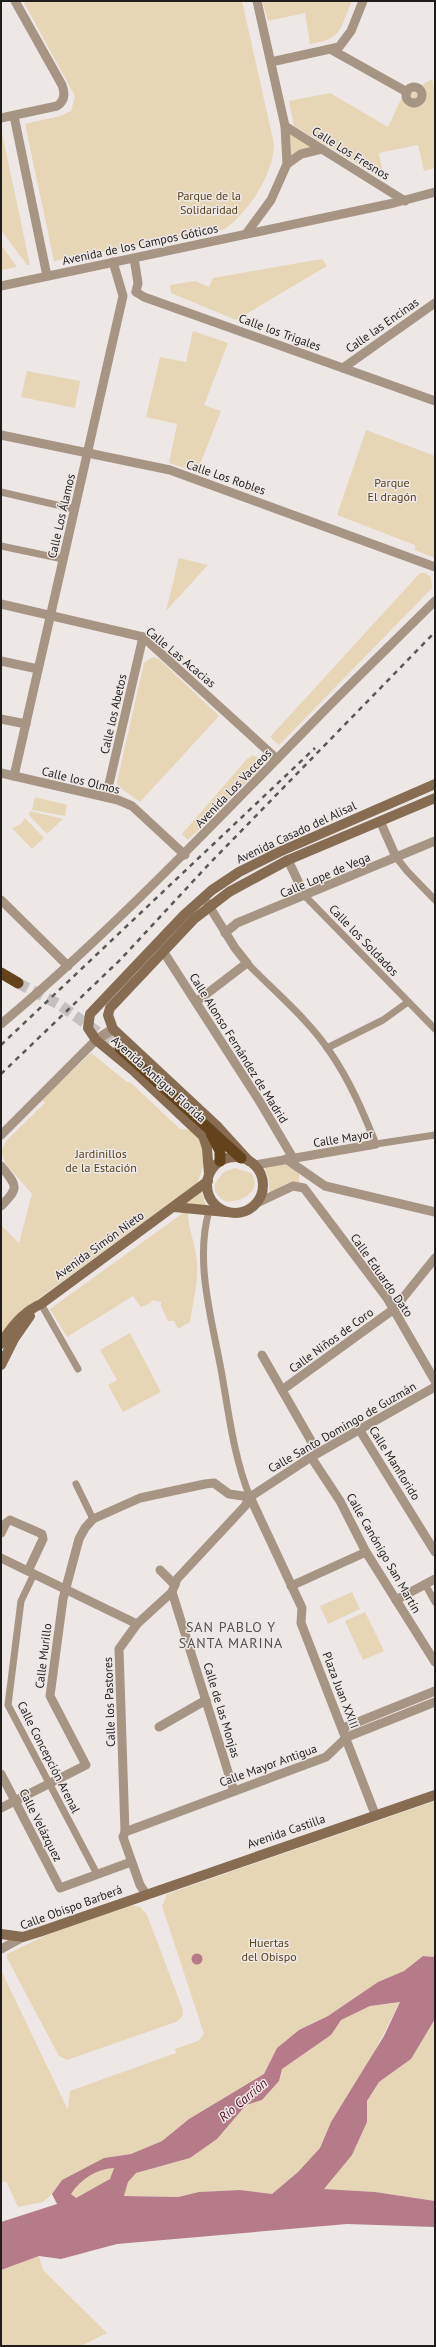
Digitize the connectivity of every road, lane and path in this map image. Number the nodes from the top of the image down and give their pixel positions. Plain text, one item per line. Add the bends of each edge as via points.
1 (15, 1) edge
2 (257, 1) edge
3 (364, 1) edge
4 (332, 50) junction
5 (271, 62) junction
6 (407, 92) dead end
7 (14, 116) junction
8 (1, 118) edge
9 (285, 126) junction
10 (322, 149) junction
11 (287, 164) junction
12 (435, 192) edge
13 (425, 195) junction
14 (435, 195) edge
15 (405, 201) junction
16 (246, 234) junction
17 (148, 255) junction
18 (134, 258) junction
19 (113, 262) junction
20 (137, 272) junction
21 (47, 276) junction
22 (1, 286) edge
23 (136, 292) junction
24 (123, 296) junction
25 (435, 303) edge
26 (343, 368) junction
27 (435, 401) edge
28 (1, 435) edge
29 (87, 454) junction
30 (1, 492) edge
31 (74, 509) junction
32 (1, 546) edge
33 (63, 559) junction
34 (435, 567) edge
35 (435, 601) edge
36 (1, 604) edge
37 (50, 615) junction
38 (143, 637) junction
39 (1, 661) edge
40 (38, 669) junction
41 (1, 719) edge
42 (26, 724) junction
43 (277, 759) junction
44 (1, 773) edge
45 (14, 776) junction
46 (435, 784) edge
47 (106, 797) junction
48 (435, 798) edge
49 (380, 821) junction
50 (435, 841) edge
51 (185, 855) junction
52 (396, 858) junction
53 (288, 860) junction
54 (304, 896) junction
55 (1, 900) edge
56 (435, 900) edge
57 (206, 902) junction
58 (225, 932) junction
59 (163, 951) junction
60 (247, 963) junction
61 (68, 966) junction
62 (1, 973) edge
63 (18, 983) tunnel mouth
64 (196, 1002) junction
65 (408, 1002) junction
66 (1, 1024) edge
67 (88, 1028) joint
68 (113, 1029) junction
69 (435, 1029) edge
70 (96, 1040) junction
71 (120, 1048) tunnel mouth
72 (328, 1049) junction
73 (208, 1128) junction
74 (1, 1134) edge
75 (435, 1135) edge
76 (376, 1144) junction
77 (289, 1158) junction
78 (220, 1161) junction
79 (248, 1161) junction
80 (1, 1166) edge
81 (209, 1178) junction
82 (256, 1203) junction
83 (1, 1206) edge
84 (174, 1208) junction
85 (209, 1211) junction
86 (435, 1212) edge
87 (231, 1213) junction
88 (435, 1258) edge
89 (40, 1304) junction
90 (394, 1309) junction
91 (14, 1339) junction
92 (1, 1344) edge
93 (1, 1354) edge
94 (262, 1355) dead end
95 (1, 1365) edge
96 (78, 1369) dead end
97 (435, 1381) edge
98 (435, 1387) edge
99 (282, 1390) junction
100 (359, 1429) junction
101 (314, 1455) junction
102 (76, 1484) dead end
103 (250, 1497) junction
104 (93, 1520) junction
105 (1, 1533) edge
106 (366, 1552) junction
107 (435, 1552) edge
108 (1, 1559) edge
109 (160, 1570) dead end
110 (32, 1573) junction
111 (435, 1579) edge
112 (425, 1584) junction
113 (292, 1586) junction
114 (173, 1588) junction
115 (65, 1590) junction
116 (396, 1600) junction
117 (435, 1602) edge
118 (137, 1624) junction
119 (434, 1658) edge
120 (435, 1691) edge
121 (206, 1700) junction
122 (435, 1702) edge
123 (5, 1705) edge
124 (159, 1727) dead end
125 (345, 1732) junction
126 (1, 1774) edge
127 (49, 1784) junction
128 (234, 1791) junction
129 (435, 1795) edge
130 (15, 1801) junction
131 (1, 1808) edge
132 (375, 1814) junction
133 (125, 1832) junction
134 (131, 1862) junction
135 (97, 1874) junction
136 (146, 1894) junction
137 (1, 1934) edge
138 (23, 1937) junction
139 (3, 1947) edge

1 - 7 street via 62,85 64,95 61,104 57,106
2 - 5 street
3 - 4 street via 346,40
4 - 5 street
4 - 6 street
5 - 9 street
7 - 8 street
7 - 21 street
9 - 10 street, Calle Los Fresnos
9 - 11 street
10 - 11 street via 301,154
10 - 15 street, Calle Los Fresnos
11 - 16 street via 271,200
12 - 13 street, Avenida de los Campos Góticos
13 - 14 street, Avenida de los Campos Góticos
13 - 15 street, Avenida de los Campos Góticos
15 - 16 street, Avenida de los Campos Góticos
16 - 17 street, Avenida de los Campos Góticos
17 - 18 street, Avenida de los Campos Góticos
17 - 20 street
18 - 19 street, Avenida de los Campos Góticos
18 - 20 street
19 - 21 street, Avenida de los Campos Góticos
19 - 24 street, Calle Los Álamos
20 - 23 street
21 - 22 street, Avenida de los Campos Góticos
23 - 24 street
23 - 26 street, Calle los Trigales
24 - 29 street, Calle Los Álamos
25 - 26 street, Calle las Encinas
26 - 27 street, Calle los Trigales
28 - 29 street, Calle Los Robles
29 - 31 street, Calle Los Álamos
29 - 34 street, Calle Los Robles via 170,470
30 - 31 street
31 - 33 street, Calle Los Álamos
32 - 33 street
33 - 37 street, Calle Los Álamos
35 - 43 street, Avenida Los Vacceos
36 - 37 street, Calle Las Acacias
37 - 38 street, Calle Las Acacias
37 - 40 street, Calle Los Álamos
38 - 43 street, Calle Las Acacias
38 - 47 street, Calle los Abetos
39 - 40 street
40 - 42 street, Calle Los Álamos
41 - 42 street
42 - 45 street, Calle Los Álamos
43 - 51 street, Avenida Los Vacceos
44 - 45 street, Calle los Olmos
45 - 47 street, Calle los Olmos
46 - 57 main road, Avenida Casado del Alisal via 239,872
47 - 51 street, Calle los Olmos via 132,806
48 - 49 main road, Avenida Casado del Alisal
49 - 52 street
49 - 53 main road, Avenida Casado del Alisal
50 - 52 street, Calle Lope de Vega
51 - 61 street, Avenida Los Vacceos
52 - 54 street, Calle Lope de Vega
52 - 56 street
53 - 54 street, Calle los Soldados
53 - 57 main road, Avenida Casado del Alisal
54 - 58 street, Calle Lope de Vega via 237,923
54 - 65 street, Calle los Soldados
55 - 61 street
57 - 58 street
57 - 59 main road, Avenida Casado del Alisal via 194,919
57 - 67 main road, Avenida Casado del Alisal via 184,915 90,1014
58 - 60 street
59 - 64 street, Calle Alonso Fernández de Madrid
59 - 68 main road, Avenida Casado del Alisal via 110,1008 108,1015
60 - 64 street
60 - 72 street via 305,1021
61 - 66 street, Avenida Los Vacceos
62 - 63 highway
64 - 77 street, Calle Alonso Fernández de Madrid via 260,1102
65 - 69 street, Calle los Soldados
65 - 72 street via 383,1020
67 - 70 main road, Avenida Antigua Florida
68 - 70 street
68 - 79 main road, Avenida Antigua Florida via 218,1127
70 - 74 street
70 - 81 main road, Avenida Antigua Florida via 135,1072 203,1136 207,1148
71 - 73 highway
72 - 76 street via 351,1085
73 - 78 highway via 217,1142
73 - 79 highway
75 - 76 street, Calle Mayor
76 - 77 street, Calle Mayor
77 - 79 street, Calle Mayor
77 - 86 street via 325,1186
78 - 79 main road via 234,1157
78 - 81 main road
79 - 82 main road via 259,1170 263,1184 263,1191
80 - 83 street via 16,1188 14,1194
81 - 84 main road, Avenida Simón Nieto
81 - 87 main road via 211,1199 220,1208
82 - 87 main road via 245,1211
82 - 90 street, Calle Eduardo Dato via 293,1186 304,1188
84 - 85 main road
84 - 89 main road, Avenida Simón Nieto
85 - 87 main road
85 - 103 street via 204,1246 205,1277 235,1443
88 - 90 street, Calle Niños de Coro
89 - 91 main road, Avenida Simón Nieto
89 - 92 main road, Avenida Simón Nieto via 30,1308
89 - 96 street
90 - 97 street, Calle Eduardo Dato
90 - 99 street, Calle Niños de Coro
91 - 93 main road via 5,1345
91 - 95 main road, Avenida Simón Nieto
94 - 99 street, Calle Canónigo San Martín
98 - 100 street, Calle Santo Domingo de Guzmán
99 - 101 street, Calle Canónigo San Martín
100 - 101 street, Calle Santo Domingo de Guzmán
100 - 107 street, Calle Manflorido
101 - 103 street, Calle Santo Domingo de Guzmán
101 - 106 street, Calle Canónigo San Martín
102 - 104 street
103 - 104 street via 229,1494 217,1484 210,1483 140,1498
103 - 113 street, Plaza Juan XXIII
103 - 114 street, Calle los Pastores via 245,1506 177,1579
104 - 115 street, Calle Murillo via 79,1539
105 - 110 street via 10,1520 42,1534 43,1539
106 - 113 street
106 - 116 street, Calle Canónigo San Martín
108 - 110 street
109 - 114 street
110 - 115 street
110 - 123 street, Calle Concepción Arenal via 22,1601
111 - 112 street
112 - 116 street
112 - 117 street
113 - 125 street, Plaza Juan XXIII via 302,1608 301,1623
114 - 118 street, Calle los Pastores
114 - 121 street, Calle de las Monjas
115 - 118 street
115 - 127 street, Calle Murillo via 50,1696 86,1765
116 - 119 street, Calle Canónigo San Martín
118 - 133 street, Calle los Pastores via 119,1649
120 - 125 street, Calle Mayor Antigua
121 - 124 street
121 - 128 street, Calle de las Monjas
122 - 125 street, Calle Mayor Antigua
123 - 127 street, Calle Concepción Arenal
125 - 128 street, Calle Mayor Antigua via 326,1757
125 - 132 street, Plaza Juan XXIII via 347,1746
126 - 130 street, Calle Velázquez
127 - 130 street
127 - 135 street, Calle Concepción Arenal
128 - 133 street, Calle Mayor Antigua
129 - 132 main road, Avenida Castilla
130 - 131 street
130 - 135 street, Calle Velázquez via 60,1888
132 - 136 main road, Avenida Castilla
133 - 134 street, Calle los Pastores via 123,1837
134 - 135 street
134 - 136 street, Calle los Pastores
136 - 138 main road, Calle Obispo Barberá
137 - 138 main road
138 - 139 street, Calle Obispo Barberá

